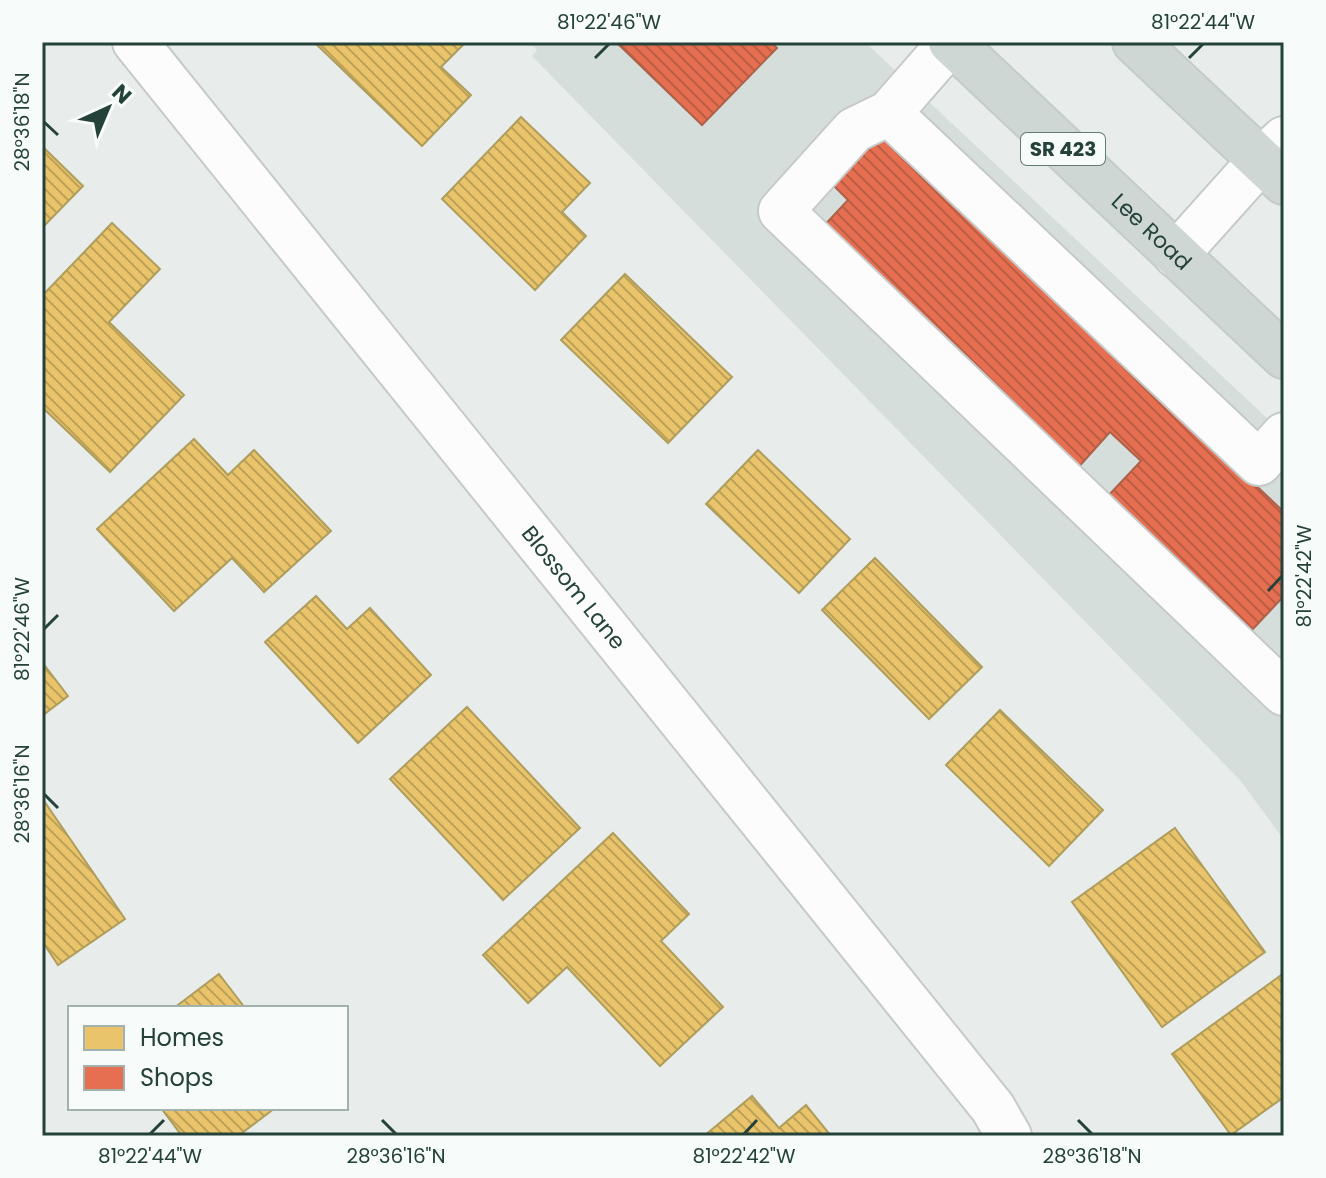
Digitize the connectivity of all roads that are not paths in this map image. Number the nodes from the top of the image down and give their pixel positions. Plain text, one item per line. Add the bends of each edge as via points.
1 (135, 42) edge
2 (951, 42) edge
3 (1135, 42) edge
4 (889, 113) junction
5 (1276, 160) edge
6 (1176, 255) junction
7 (1284, 356) edge
8 (1276, 461) edge
9 (1284, 693) edge
10 (1009, 1136) edge

1 - 10 street, Blossom Lane via 993,1108
2 - 4 street
2 - 6 main road, Lee Road / SR 423
3 - 5 main road
4 - 8 street
4 - 9 street via 854,130 781,211
5 - 6 street
6 - 7 main road, Lee Road / SR 423

